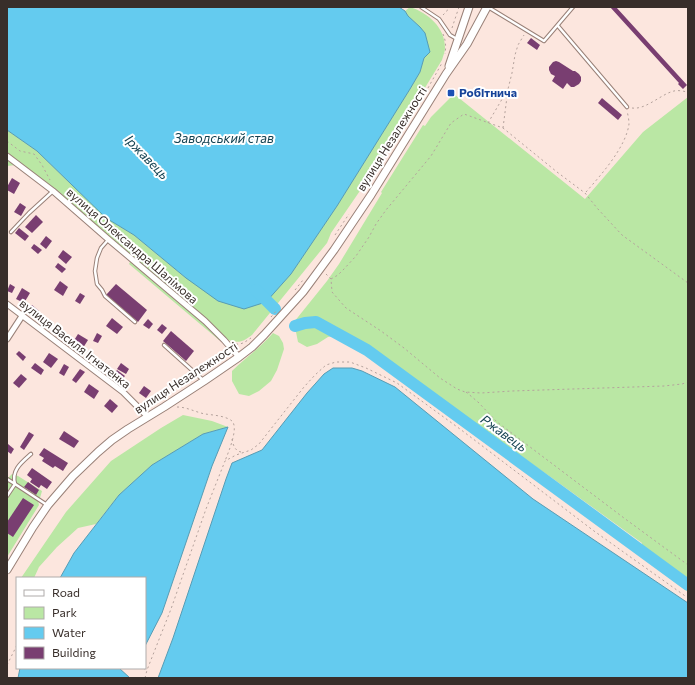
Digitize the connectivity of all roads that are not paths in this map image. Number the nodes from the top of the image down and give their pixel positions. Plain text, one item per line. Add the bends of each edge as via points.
1 (421, 7) edge
2 (469, 7) edge
3 (487, 7) edge
4 (574, 7) edge
5 (558, 26) junction
6 (457, 39) junction
7 (446, 74) junction
8 (627, 107) road end
9 (7, 156) edge
10 (53, 191) junction
11 (11, 232) dead end
12 (108, 239) junction
13 (7, 304) edge
14 (22, 316) junction
15 (135, 322) dead end
16 (7, 339) edge
17 (164, 345) dead end
18 (240, 357) junction
19 (204, 381) junction
20 (148, 417) junction
21 (31, 454) dead end
22 (7, 479) edge
23 (15, 484) junction
24 (7, 496) edge
25 (48, 505) junction
26 (7, 570) edge

1 - 6 lane via 439,19 450,35
2 - 6 main road, вулиця Незалежності
3 - 5 lane via 544,41
3 - 7 main road, вулиця Незалежності via 467,44
4 - 5 lane
5 - 8 lane
6 - 7 main road, вулиця Незалежності
7 - 18 main road, вулиця Незалежності via 371,195 320,270 264,335
9 - 10 street, вулиця Олександра Шалімова
10 - 11 lane
10 - 12 street, вулиця Олександра Шалімова
12 - 15 lane via 97,258 97,284 105,296
12 - 18 street, вулиця Олександра Шалімова via 205,321
13 - 14 street, вулиця Василя Ігнатенка
14 - 16 street
14 - 20 street, вулиця Василя Ігнатенка via 123,392
17 - 19 lane
18 - 19 main road, вулиця Незалежності
19 - 20 main road, вулиця Незалежності
20 - 25 main road, вулиця Незалежності via 98,452
21 - 23 lane via 16,470 13,478
22 - 23 lane
23 - 24 lane
23 - 25 lane
25 - 26 main road, вулиця Незалежності

